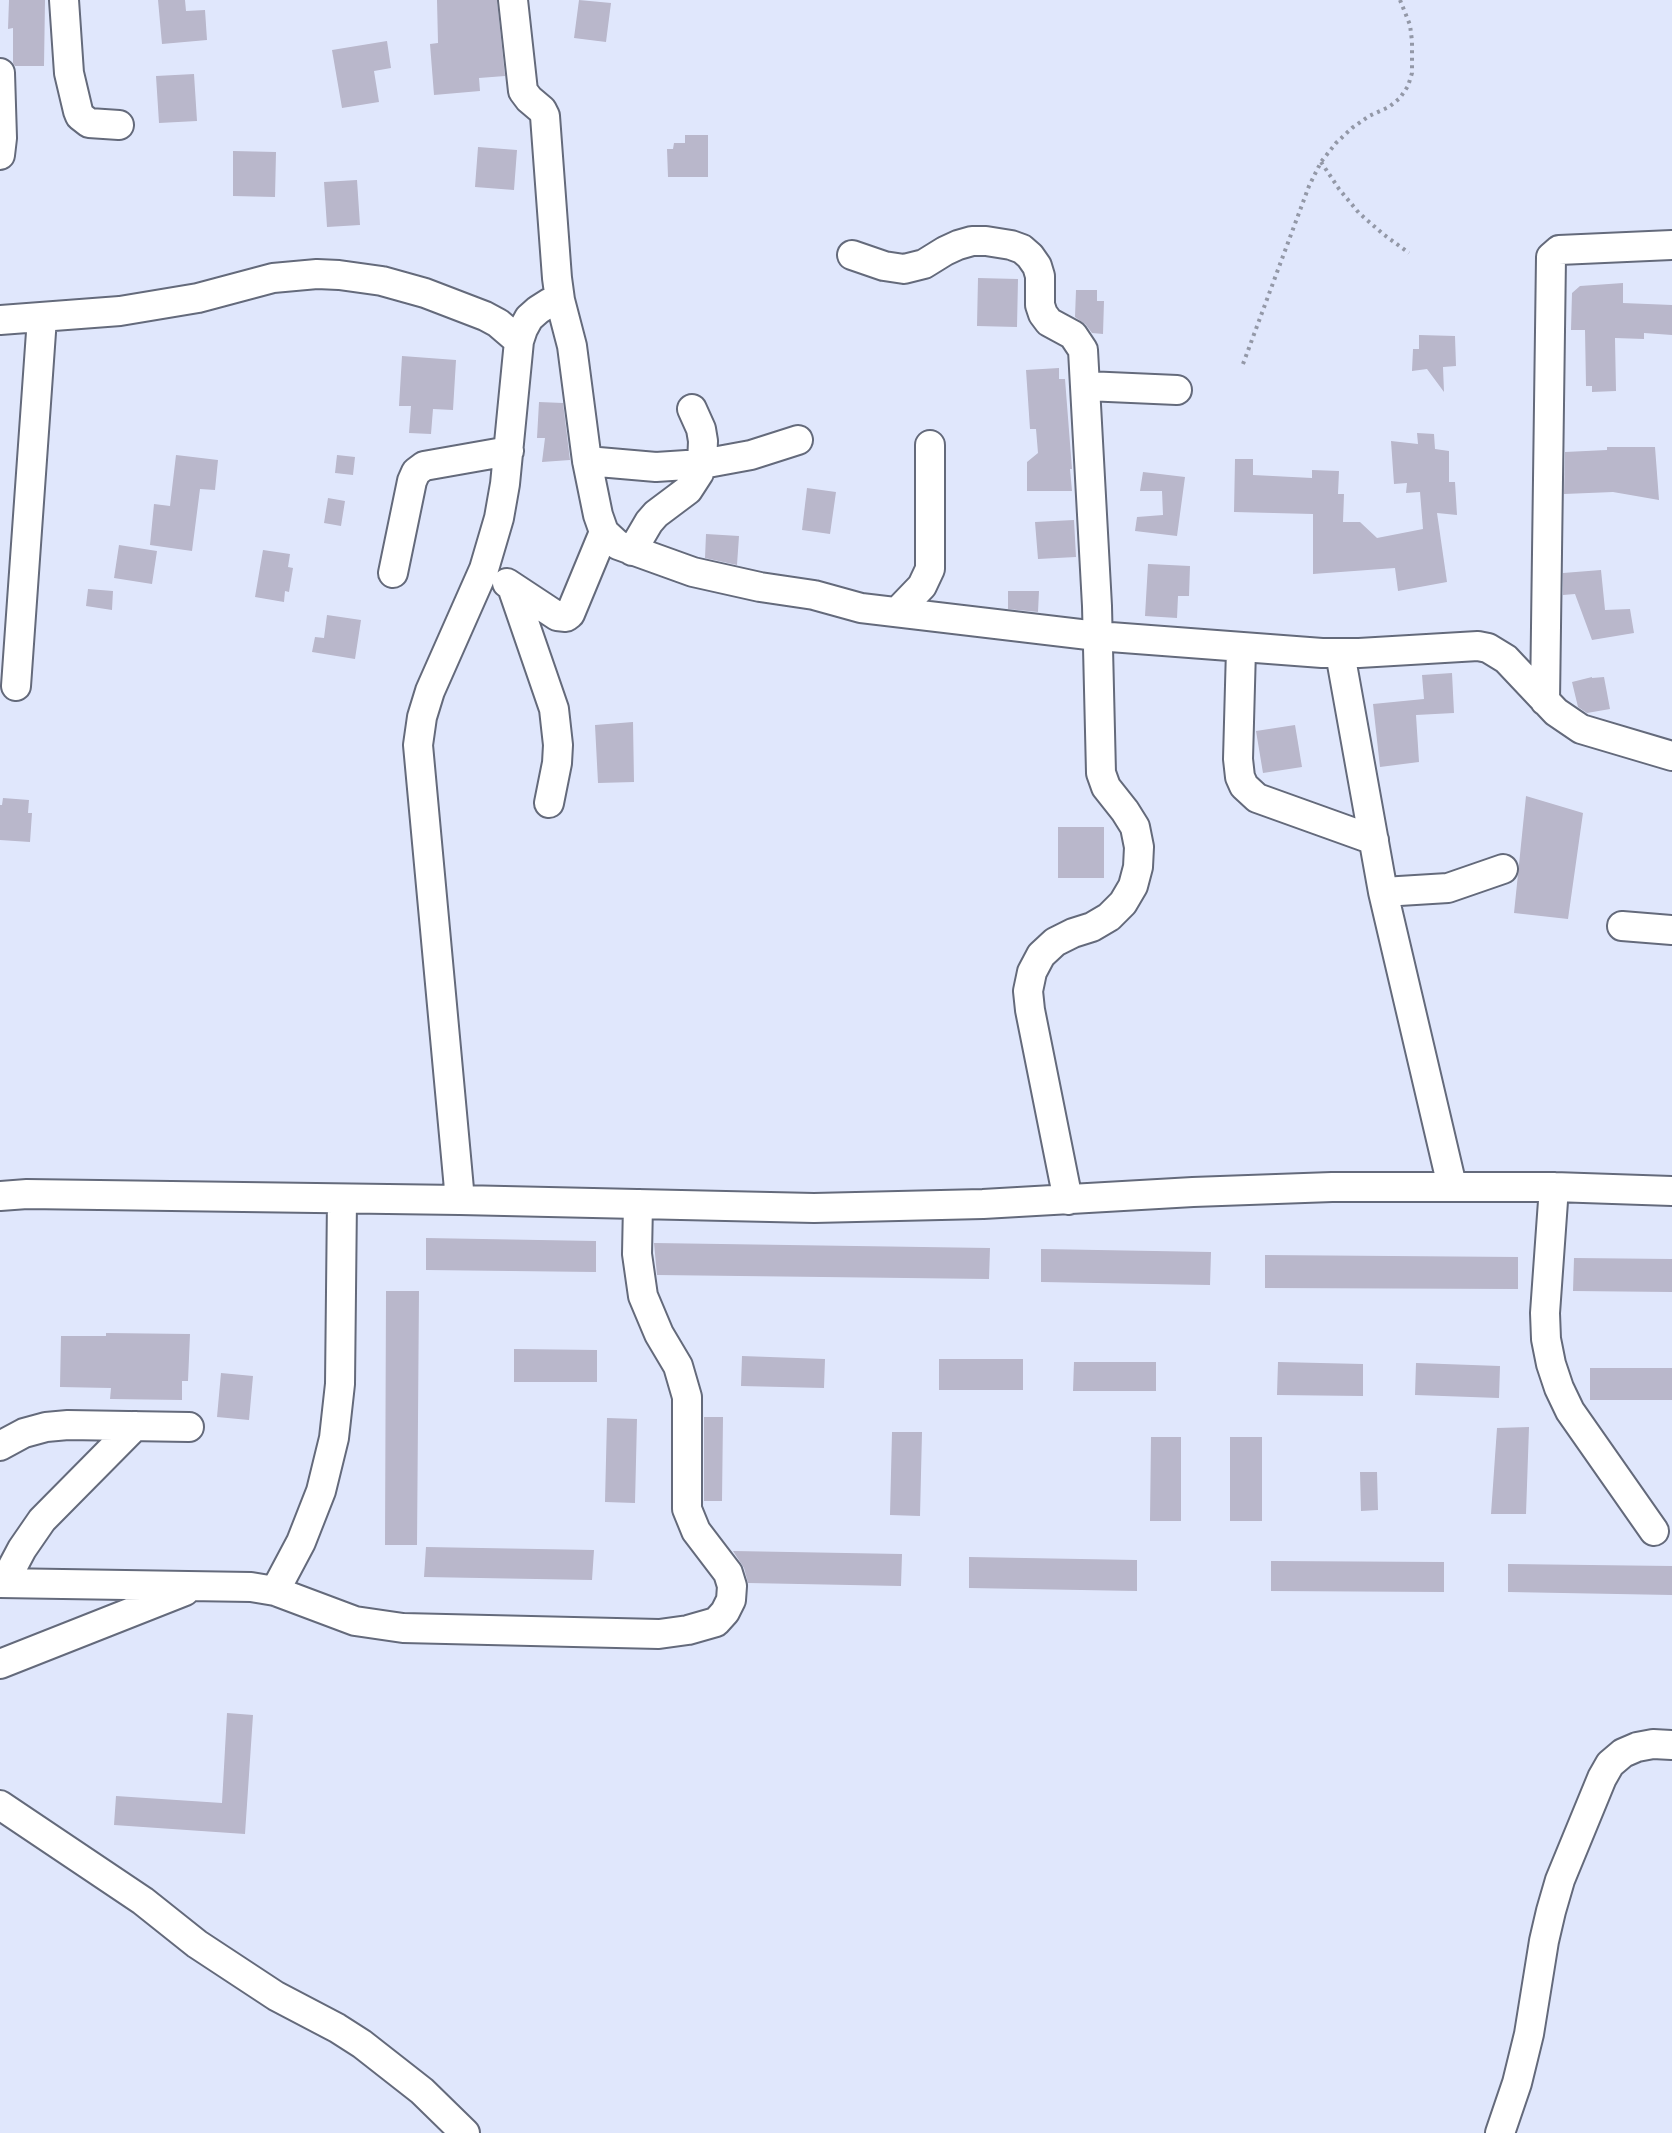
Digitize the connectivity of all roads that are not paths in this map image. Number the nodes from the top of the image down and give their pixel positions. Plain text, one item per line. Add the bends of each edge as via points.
1 (64, 0) edge
2 (513, 0) edge
3 (0, 73) edge
4 (119, 125) dead end
5 (0, 155) edge
6 (1672, 245) edge
7 (852, 255) dead end
8 (560, 300) junction
9 (42, 318) junction
10 (0, 320) edge
11 (519, 341) junction
12 (1086, 386) junction
13 (1177, 390) dead end
14 (692, 408) dead end
15 (798, 440) dead end
16 (930, 445) dead end
17 (509, 451) junction
18 (587, 461) junction
19 (702, 464) junction
20 (604, 532) junction
21 (632, 551) junction
22 (484, 569) junction
23 (393, 573) dead end
24 (512, 587) junction
25 (897, 612) junction
26 (1097, 636) junction
27 (1241, 648) junction
28 (1340, 653) junction
29 (16, 686) dead end
30 (1545, 701) junction
31 (1672, 756) edge
32 (549, 803) dead end
33 (1374, 840) junction
34 (1503, 869) dead end
35 (1383, 892) junction
36 (1622, 926) dead end
37 (1672, 930) edge
38 (1452, 1186) junction
39 (1554, 1187) junction
40 (1672, 1191) edge
41 (0, 1196) edge
42 (342, 1199) junction
43 (460, 1200) junction
44 (1068, 1200) junction
45 (638, 1204) junction
46 (135, 1426) junction
47 (189, 1427) dead end
48 (0, 1446) edge
49 (1654, 1532) dead end
50 (2, 1583) edge
51 (198, 1586) junction
52 (275, 1591) junction
53 (0, 1664) edge
54 (1672, 1745) edge
55 (0, 1805) edge
56 (465, 2133) edge
57 (1500, 2133) edge

1 - 4 street via 69,73 80,116 89,123
2 - 8 street via 523,91 545,116
3 - 5 street
6 - 30 street via 1559,250 1551,257
7 - 12 street via 904,269 972,242 1022,249 1037,266 1043,314 1049,322 1073,335 1083,350
8 - 11 street via 529,318
8 - 18 street via 572,346
9 - 10 street
9 - 11 street via 159,305 273,278 339,275 425,293 498,322
9 - 29 street
11 - 17 street
12 - 13 street
12 - 26 street
14 - 19 street via 703,441
15 - 19 street via 751,455
16 - 25 street via 930,569 922,586
17 - 22 street via 499,518
17 - 23 street via 424,466 416,472
18 - 19 street via 656,467
18 - 20 street
19 - 21 street via 688,490 656,514
20 - 21 street
20 - 24 street via 566,617 558,616
21 - 25 street via 726,580
22 - 24 street
22 - 43 street via 430,691 418,745
24 - 32 street via 554,709 558,745
25 - 26 street
26 - 27 street
26 - 44 street via 1101,773 1106,788 1135,827 1138,867 1123,903 1092,927 1055,942 1041,955 1030,981 1030,1010
27 - 28 street
27 - 33 street via 1238,759 1244,786 1257,798
28 - 30 street via 1488,648 1506,659
28 - 33 street
30 - 31 street via 1581,729
33 - 35 street
34 - 35 street via 1448,888
35 - 38 street
36 - 37 street
38 - 39 street
38 - 44 street via 1193,1192
39 - 40 street
39 - 49 street via 1545,1313 1551,1364 1570,1411
41 - 42 street
42 - 43 street
42 - 52 street via 340,1384 334,1438 317,1501
43 - 45 street
44 - 45 street via 877,1207
45 - 52 street via 637,1254 643,1296 678,1366 687,1397 687,1509 696,1531 728,1573 732,1586 731,1600 716,1622 659,1634 404,1628 355,1621
46 - 47 street
46 - 48 street via 46,1427
46 - 50 street via 42,1520
50 - 51 street
51 - 52 street
51 - 53 street
54 - 57 street via 1637,1746 1610,1764 1602,1778 1551,1911 1526,2050
55 - 56 street via 135,1895 197,1944 276,1996 362,2044 422,2091

